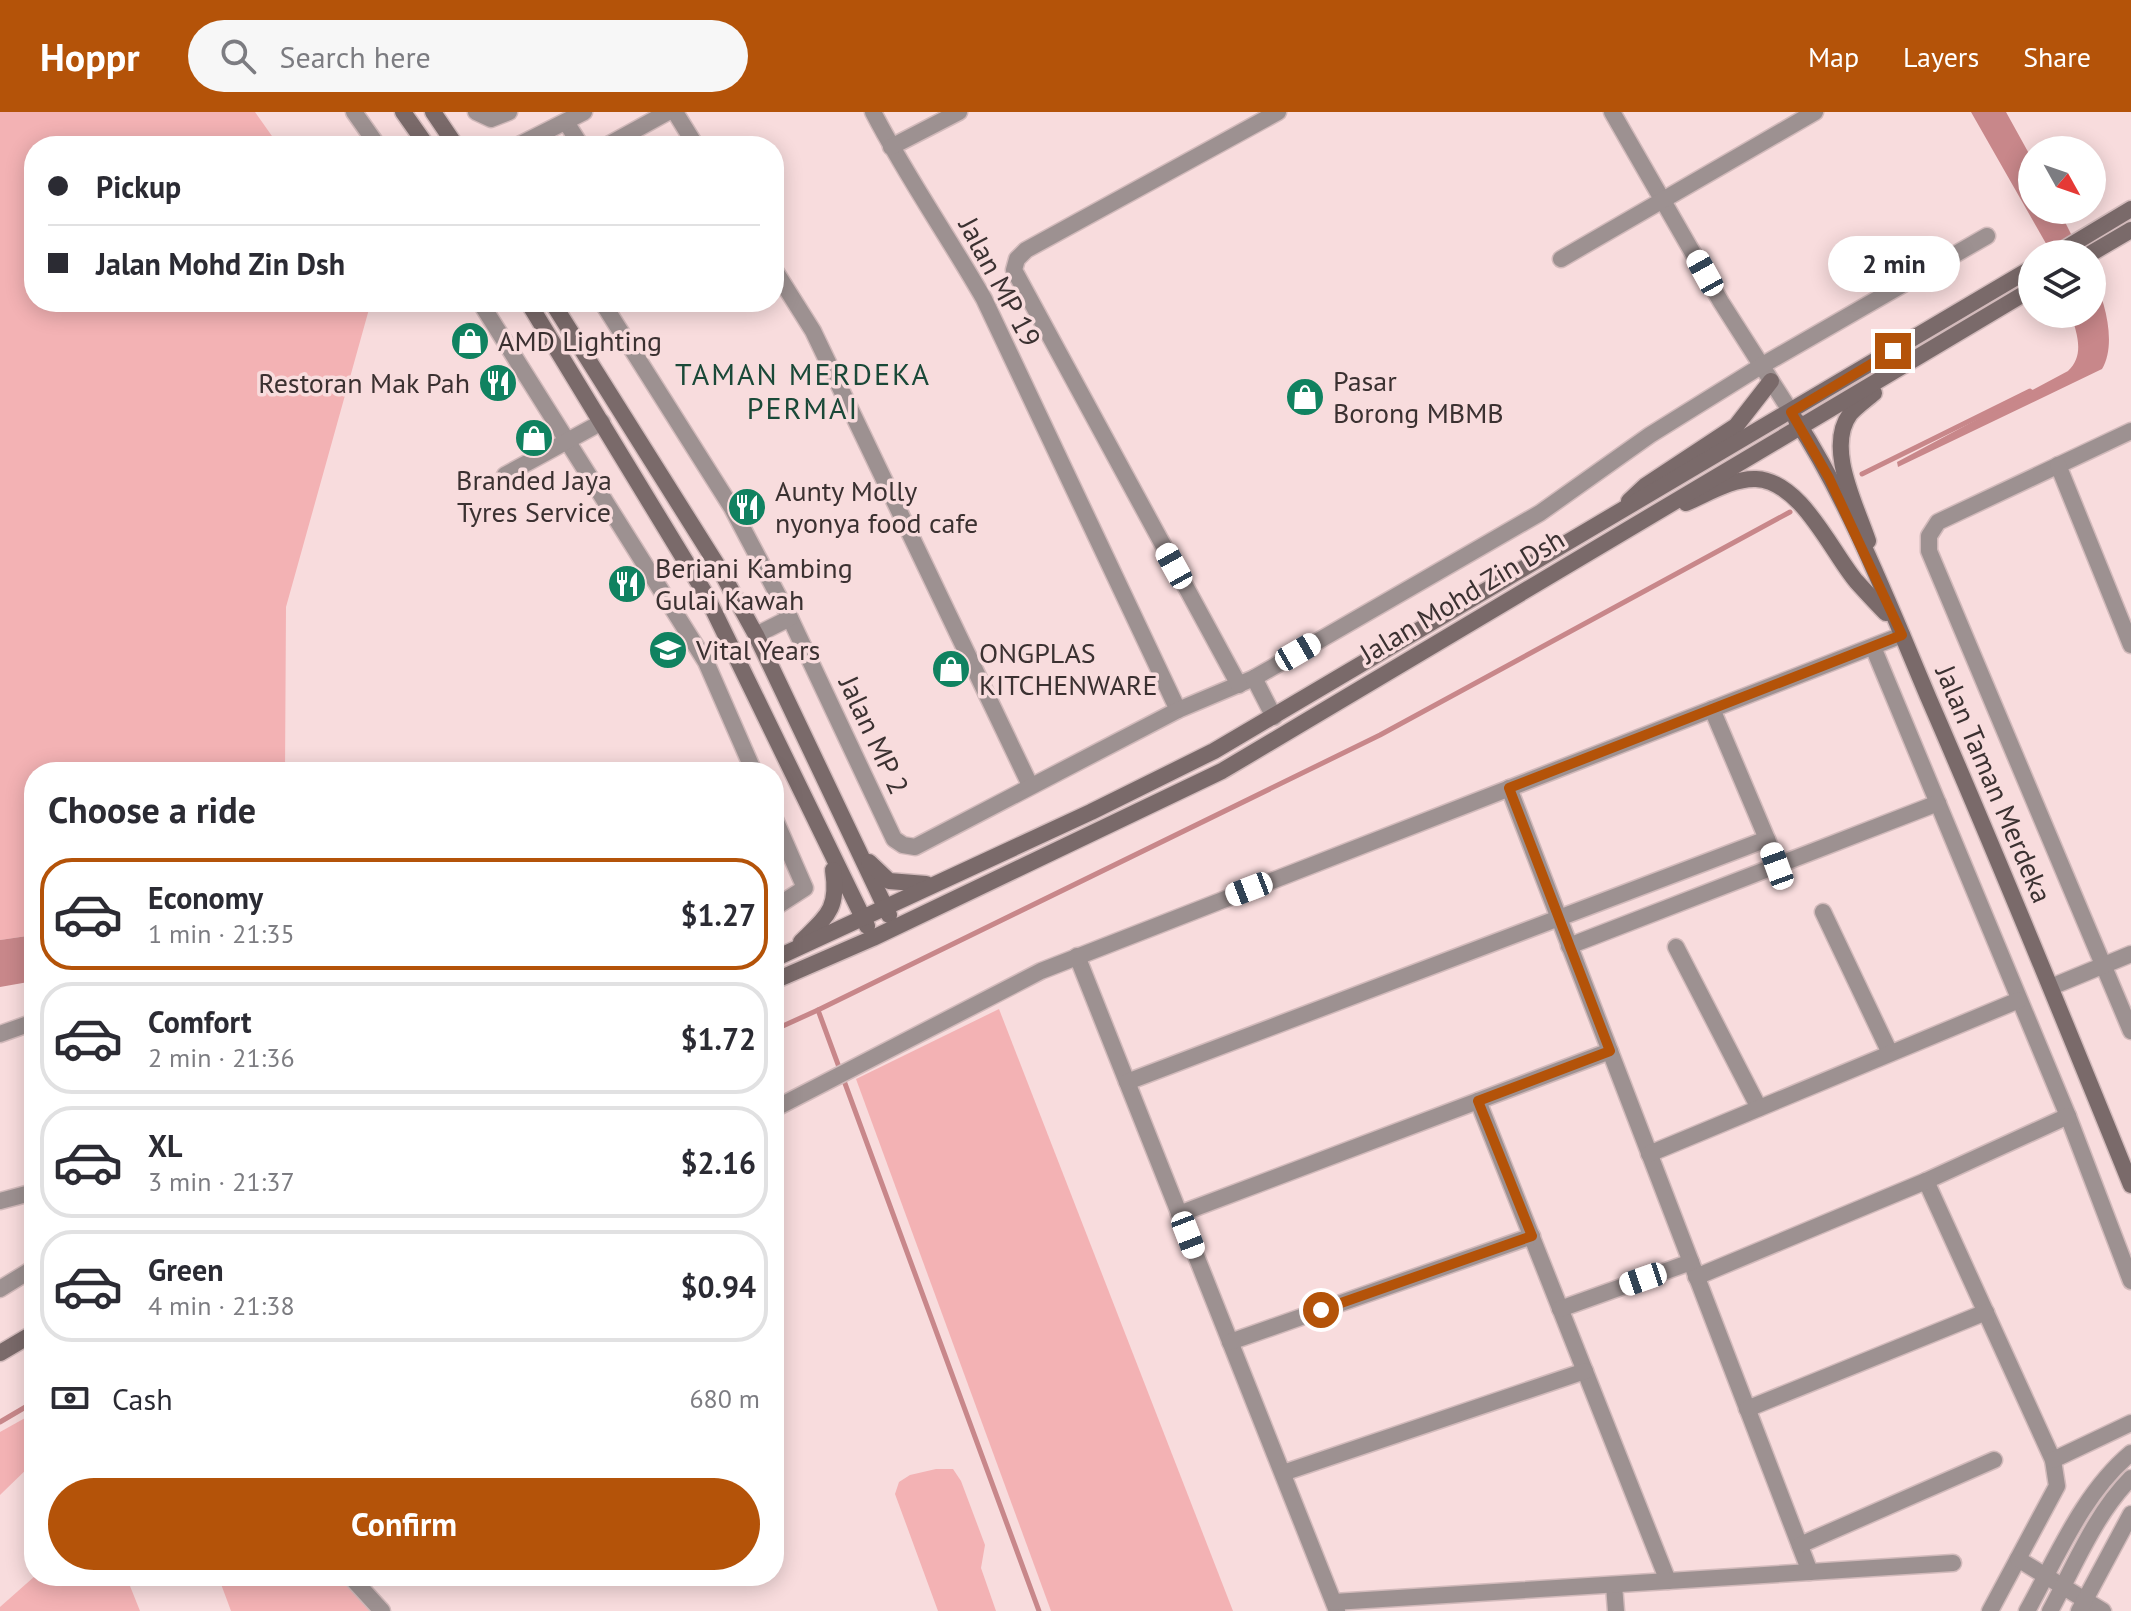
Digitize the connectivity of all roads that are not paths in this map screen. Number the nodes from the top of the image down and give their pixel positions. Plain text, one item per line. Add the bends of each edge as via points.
1 (354, 112) edge
2 (403, 112) edge
3 (433, 112) edge
4 (476, 112) edge
5 (509, 112) edge
6 (584, 112) edge
7 (668, 112) edge
8 (675, 112) edge
9 (873, 112) edge
10 (959, 112) edge
11 (1278, 112) edge
12 (1612, 112) edge
13 (1815, 112) edge
14 (566, 122) junction
15 (371, 136) edge
16 (420, 136) edge
17 (449, 136) edge
18 (537, 136) edge
19 (575, 136) edge
20 (624, 136) edge
21 (690, 136) edge
22 (891, 147) junction
23 (1664, 199) junction
24 (2131, 209) edge
25 (2131, 230) edge
26 (1987, 236) dead end
27 (2079, 240) edge
28 (2106, 245) edge
29 (1561, 259) dead end
30 (2018, 276) edge
31 (784, 285) edge
32 (2018, 297) edge
33 (486, 312) edge
34 (534, 312) edge
35 (558, 312) edge
36 (608, 312) edge
37 (1926, 352) junction
38 (1761, 366) junction
39 (1771, 381) junction
40 (1791, 412) junction
41 (602, 422) junction
42 (1801, 427) junction
43 (2131, 431) edge
44 (568, 441) junction
45 (2058, 465) junction
46 (505, 475) dead end
47 (1611, 519) junction
48 (1629, 526) junction
49 (2125, 610) edge
50 (790, 618) junction
51 (1900, 631) junction
52 (756, 635) junction
53 (2131, 645) edge
54 (1873, 647) junction
55 (1246, 681) junction
56 (1712, 709) junction
57 (1178, 710) junction
58 (1274, 717) junction
59 (750, 762) edge
60 (1030, 785) junction
61 (1509, 788) junction
62 (1938, 803) junction
63 (849, 836) junction
64 (1767, 839) junction
65 (784, 840) edge
66 (831, 857) junction
67 (1777, 866) junction
68 (938, 883) junction
69 (784, 902) edge
70 (885, 907) junction
71 (1823, 912) dead end
72 (863, 917) junction
73 (1559, 918) junction
74 (895, 927) junction
75 (873, 938) junction
76 (1569, 946) junction
77 (1676, 947) dead end
78 (791, 951) junction
79 (784, 954) edge
80 (2131, 954) edge
81 (1077, 956) junction
82 (2103, 965) junction
83 (784, 977) edge
84 (2051, 987) junction
85 (2019, 1000) junction
86 (24, 1026) edge
87 (2131, 1031) edge
88 (0, 1034) edge
89 (1610, 1051) junction
90 (1890, 1053) junction
91 (1127, 1082) junction
92 (1478, 1101) junction
93 (784, 1104) edge
94 (1759, 1108) junction
95 (2068, 1116) junction
96 (1649, 1154) junction
97 (1926, 1181) junction
98 (2131, 1185) edge
99 (24, 1195) edge
100 (0, 1201) edge
101 (1179, 1214) junction
102 (1532, 1236) junction
103 (1693, 1269) junction
104 (24, 1274) edge
105 (2131, 1281) edge
106 (0, 1289) edge
107 (1560, 1309) junction
108 (1986, 1312) junction
109 (24, 1339) edge
110 (1230, 1342) junction
111 (0, 1353) edge
112 (1585, 1371) junction
113 (1747, 1409) junction
114 (2131, 1423) edge
115 (2131, 1453) edge
116 (1994, 1460) dead end
117 (2053, 1460) junction
118 (1283, 1473) junction
119 (2131, 1478) edge
120 (2131, 1514) edge
121 (1800, 1545) junction
122 (2018, 1559) junction
123 (1953, 1563) dead end
124 (1810, 1572) junction
125 (2046, 1576) junction
126 (1668, 1581) junction
127 (1614, 1585) junction
128 (359, 1586) edge
129 (2064, 1586) junction
130 (2082, 1605) edge
131 (1336, 1607) edge
132 (382, 1611) edge
133 (1616, 1611) edge
134 (1990, 1611) edge
135 (2027, 1611) edge
136 (2050, 1611) edge
137 (2103, 1611) edge

1 - 15 street
2 - 16 main road
3 - 17 main road
4 - 5 street via 491,119
6 - 14 street
7 - 20 street
8 - 21 street
9 - 22 street, Jalan MP 19
10 - 22 street
11 - 55 street via 1026,250 1014,270
12 - 23 street
13 - 23 street
14 - 18 street
14 - 19 street
22 - 57 street, Jalan MP 19 via 984,299
23 - 29 street
23 - 38 street
24 - 27 main road
25 - 28 main road
26 - 38 street
30 - 40 main road, Jalan Mohd Zin Dsh
31 - 60 street via 813,331
32 - 37 main road, Jalan Mohd Zin Dsh
33 - 44 street
34 - 41 main road
35 - 52 main road
36 - 50 street, Jalan MP 2 via 732,508
37 - 42 main road, Jalan Mohd Zin Dsh
37 - 51 main road via 1859,405 1848,417 1841,443 1847,478
38 - 39 street
38 - 55 street via 1650,435 1563,499
39 - 40 street
39 - 47 main road via 1736,426 1645,486
40 - 42 main road, Jalan Taman Merdeka
40 - 47 main road, Jalan Mohd Zin Dsh
41 - 44 street
41 - 66 main road via 706,595
42 - 48 main road, Jalan Mohd Zin Dsh
42 - 51 main road, Jalan Taman Merdeka
43 - 45 street
44 - 46 street
44 - 59 street via 706,662
45 - 49 street
45 - 82 street via 1938,522 1929,536 1929,551
47 - 58 main road, Jalan Mohd Zin Dsh
48 - 51 main road via 1747,480 1774,483 1821,530 1855,580
48 - 74 main road, Jalan Mohd Zin Dsh via 1197,784
49 - 53 street
50 - 52 street
50 - 60 street, Jalan MP 2 via 894,839 915,847
51 - 54 street
51 - 84 main road, Jalan Taman Merdeka
52 - 63 main road
54 - 56 street
54 - 62 street
55 - 57 street
55 - 58 street
56 - 61 street
56 - 64 street
57 - 60 street
58 - 68 main road, Jalan Mohd Zin Dsh via 1091,812
61 - 73 street
61 - 81 street
62 - 67 street
62 - 85 street
63 - 68 main road via 889,881
63 - 70 main road
64 - 67 street
64 - 73 street
65 - 69 street via 805,888
66 - 72 main road
66 - 78 main road via 834,904
67 - 76 street
68 - 70 main road, Jalan Mohd Zin Dsh
70 - 72 main road, Jalan Mohd Zin Dsh
70 - 74 main road
71 - 90 street
72 - 75 main road
72 - 78 main road, Jalan Mohd Zin Dsh
73 - 76 street
73 - 91 street
74 - 75 main road, Jalan Mohd Zin Dsh
75 - 83 main road, Jalan Mohd Zin Dsh
76 - 89 street
77 - 94 street
78 - 79 main road, Jalan Mohd Zin Dsh
80 - 82 street
81 - 91 street
81 - 93 street
82 - 84 street
82 - 87 street
84 - 98 main road, Jalan Taman Merdeka
85 - 90 street
85 - 95 street
86 - 88 street
89 - 92 street
89 - 96 street
90 - 94 street
91 - 101 street
92 - 101 street
92 - 102 street
94 - 96 street
95 - 97 street
95 - 105 street
96 - 103 street
97 - 103 street
97 - 108 street
99 - 100 street
101 - 110 street
102 - 107 street
102 - 110 street
103 - 107 street
103 - 113 street
104 - 106 street
107 - 112 street
108 - 113 street
108 - 117 street
109 - 111 main road
110 - 118 street
112 - 118 street
112 - 126 street
113 - 121 street
114 - 117 street
115 - 125 street via 2096,1489
116 - 121 street
117 - 122 street via 2057,1486
118 - 131 street
119 - 129 street
120 - 130 street
121 - 124 street
122 - 125 street
122 - 134 street
123 - 124 street
124 - 126 street
125 - 129 street
125 - 135 street
126 - 127 street
127 - 131 street
127 - 133 street
128 - 132 street
129 - 130 street
129 - 136 street
130 - 137 street

